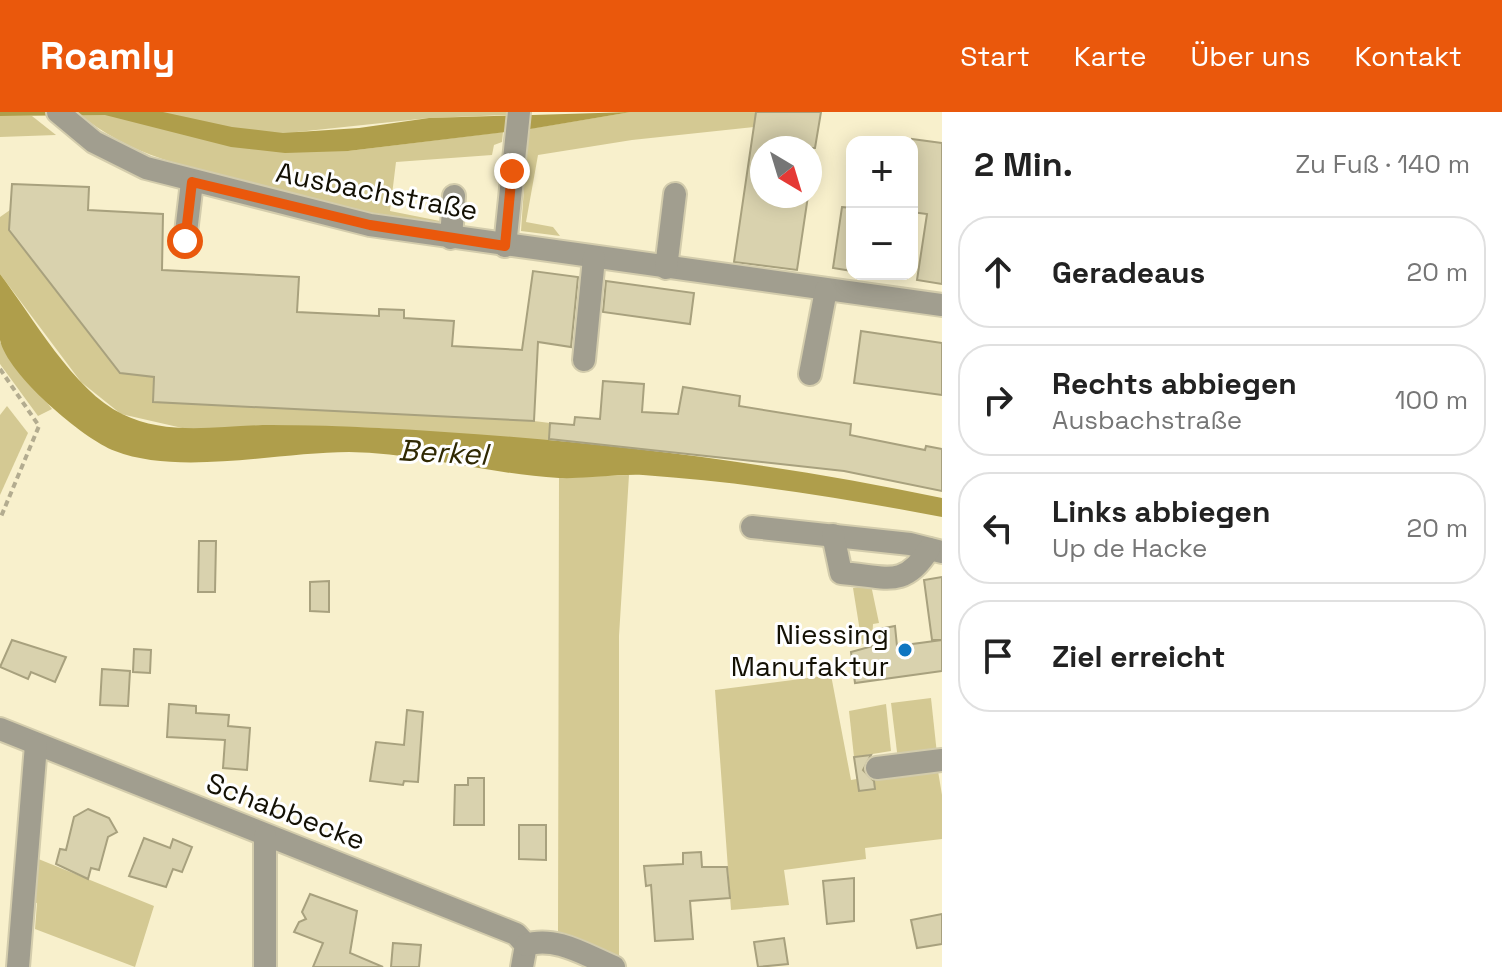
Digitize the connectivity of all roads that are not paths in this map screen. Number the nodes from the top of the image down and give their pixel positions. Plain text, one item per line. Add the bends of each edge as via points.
1 (519, 112) edge
2 (63, 116) edge
3 (192, 182) junction
4 (675, 194) dead end
5 (454, 196) dead end
6 (451, 238) junction
7 (185, 241) dead end
8 (505, 246) junction
9 (594, 258) junction
10 (666, 268) junction
11 (826, 290) junction
12 (942, 305) edge
13 (584, 360) dead end
14 (810, 374) dead end
15 (752, 527) dead end
16 (833, 535) junction
17 (936, 550) edge
18 (0, 729) edge
19 (36, 745) junction
20 (942, 760) edge
21 (877, 768) dead end
22 (265, 836) junction
23 (524, 956) edge
24 (18, 967) edge
25 (265, 967) edge
26 (614, 967) edge

1 - 8 street
2 - 3 street, Ausbachstraße via 121,158
3 - 6 street, Ausbachstraße via 370,225
3 - 7 street
4 - 10 street
5 - 6 street
6 - 8 street, Ausbachstraße
8 - 9 street, Ausbachstraße
9 - 10 street, Ausbachstraße
9 - 13 street
10 - 11 street, Ausbachstraße
11 - 12 street, Ausbachstraße
11 - 14 street
15 - 16 street
16 - 17 street
16 - 17 street via 841,573 906,576
18 - 19 street, Schabbecke
19 - 22 street, Schabbecke
19 - 24 street
20 - 21 street
22 - 23 street, Schabbecke via 516,934
22 - 25 street
23 - 26 street via 538,941

